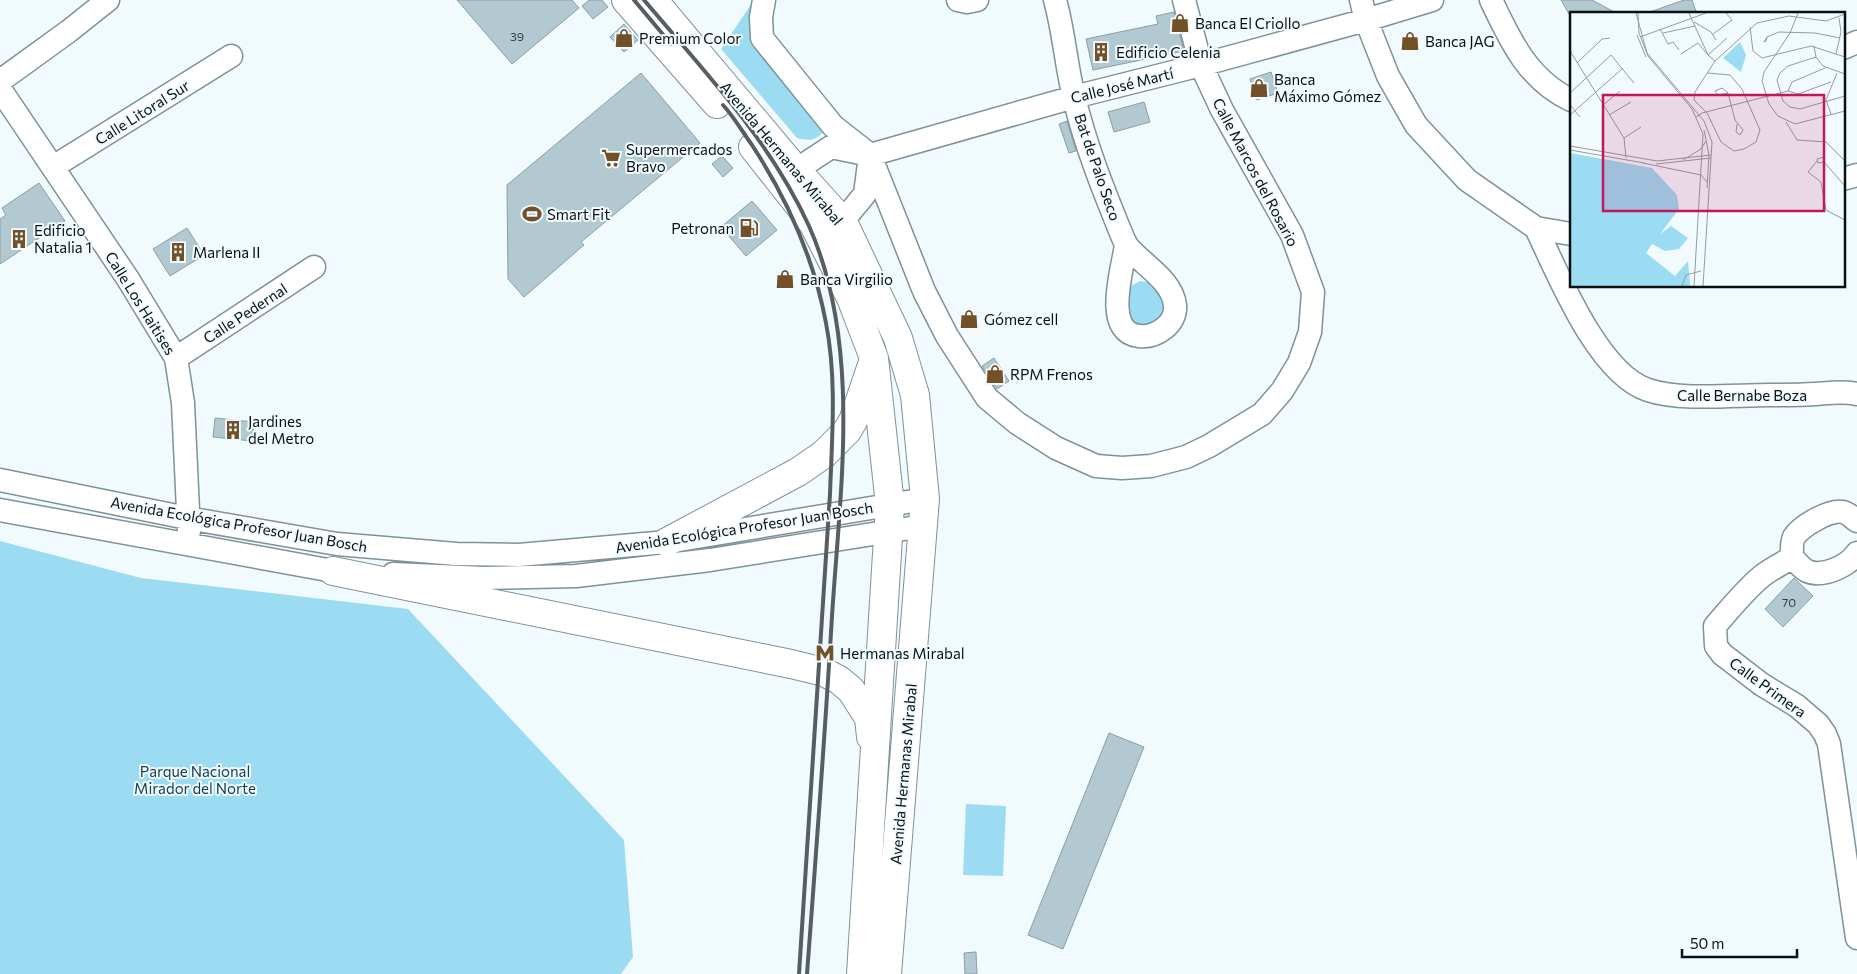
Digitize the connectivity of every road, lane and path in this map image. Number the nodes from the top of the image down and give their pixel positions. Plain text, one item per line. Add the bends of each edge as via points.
1 (108, 0) edge
2 (626, 0) edge
3 (653, 0) edge
4 (764, 0) edge
5 (958, 0) edge
6 (977, 0) edge
7 (1055, 0) edge
8 (1184, 0) edge
9 (1432, 0) edge
10 (1491, 0) edge
11 (1363, 10) edge
12 (1857, 42) edge
13 (1844, 48) edge
14 (231, 56) dead end
15 (1201, 65) junction
16 (0, 80) edge
17 (0, 89) edge
18 (1074, 97) junction
19 (1570, 99) edge
20 (870, 154) junction
21 (53, 166) junction
22 (1857, 175) edge
23 (790, 178) junction
24 (1844, 179) edge
25 (843, 222) junction
26 (1536, 228) junction
27 (1570, 234) edge
28 (823, 243) junction
29 (1126, 245) dead end
30 (314, 267) dead end
31 (176, 358) junction
32 (874, 358) junction
33 (1857, 394) edge
34 (0, 480) edge
35 (925, 499) junction
36 (0, 510) edge
37 (188, 518) junction
38 (890, 518) junction
39 (1857, 521) edge
40 (923, 526) junction
41 (666, 542) junction
42 (191, 546) junction
43 (1792, 557) junction
44 (1855, 561) edge
45 (333, 571) junction
46 (874, 776) junction
47 (1857, 938) edge
48 (861, 974) edge
49 (887, 974) edge

1 - 16 street
2 - 23 main road, Avenida Hermanas Mirabal via 732,121
3 - 23 main road, Avenida Hermanas Mirabal
4 - 20 street via 762,38 833,126
5 - 6 street
7 - 18 street, Bat de Palo Seco
8 - 15 street, Calle Marcos del Rosario
9 - 11 street, Calle José Martí
10 - 19 street via 1513,46 1538,77
11 - 15 street, Calle José Martí
11 - 26 street via 1388,76 1416,125 1467,180
12 - 13 street
14 - 21 street, Calle Litoral Sur
15 - 18 street, Calle José Martí
15 - 20 street, Calle Marcos del Rosario via 1222,110 1292,235 1313,292 1310,332 1299,363 1282,391 1262,414 1209,446 1160,464 1122,468 1096,466 1056,448 1017,423 988,398 946,336 924,291
17 - 21 street, Calle Los Haitises
18 - 20 street, Calle José Martí
18 - 29 street, Bat de Palo Seco via 1090,152
20 - 23 street via 831,147
20 - 25 street via 865,194
21 - 31 street, Calle Los Haitises
22 - 24 street
23 - 25 main road, Avenida Hermanas Mirabal
23 - 28 main road, Avenida Hermanas Mirabal
25 - 28 street
25 - 35 main road, Avenida Hermanas Mirabal via 898,338 915,395
26 - 27 street
26 - 33 street, Calle Bernabe Boza via 1566,292 1603,355 1626,379 1647,390 1674,396
28 - 32 main road, Avenida Hermanas Mirabal via 851,298
30 - 31 street, Calle Pedernal
31 - 37 street, Calle Los Haitises via 183,403
32 - 38 main road, Avenida Hermanas Mirabal
32 - 41 main road via 853,421 824,454 798,472
34 - 37 street, Avenida Ecológica Profesor Juan Bosch
35 - 38 street, Avenida Ecológica Profesor Juan Bosch
35 - 40 main road, Avenida Hermanas Mirabal
36 - 42 street, Avenida Ecológica Profesor Juan Bosch
37 - 41 street, Avenida Ecológica Profesor Juan Bosch via 337,544 456,554 519,555
37 - 42 street, Calle Los Haitises
38 - 40 street, Avenida Ecológica Profesor Juan Bosch
38 - 41 street, Avenida Ecológica Profesor Juan Bosch
38 - 45 street, Avenida Ecológica Profesor Juan Bosch via 710,560 576,576 484,578
38 - 46 main road, Avenida Hermanas Mirabal
39 - 43 street via 1844,512 1820,517 1794,538
40 - 49 main road, Avenida Hermanas Mirabal
42 - 45 street, Avenida Ecológica Profesor Juan Bosch
43 - 44 street via 1812,573 1826,572
43 - 47 street, Calle Primera via 1748,588 1715,626 1716,646 1761,684 1797,706 1825,734
45 - 46 main road via 824,672 851,690 869,718
46 - 48 main road, Avenida Hermanas Mirabal

